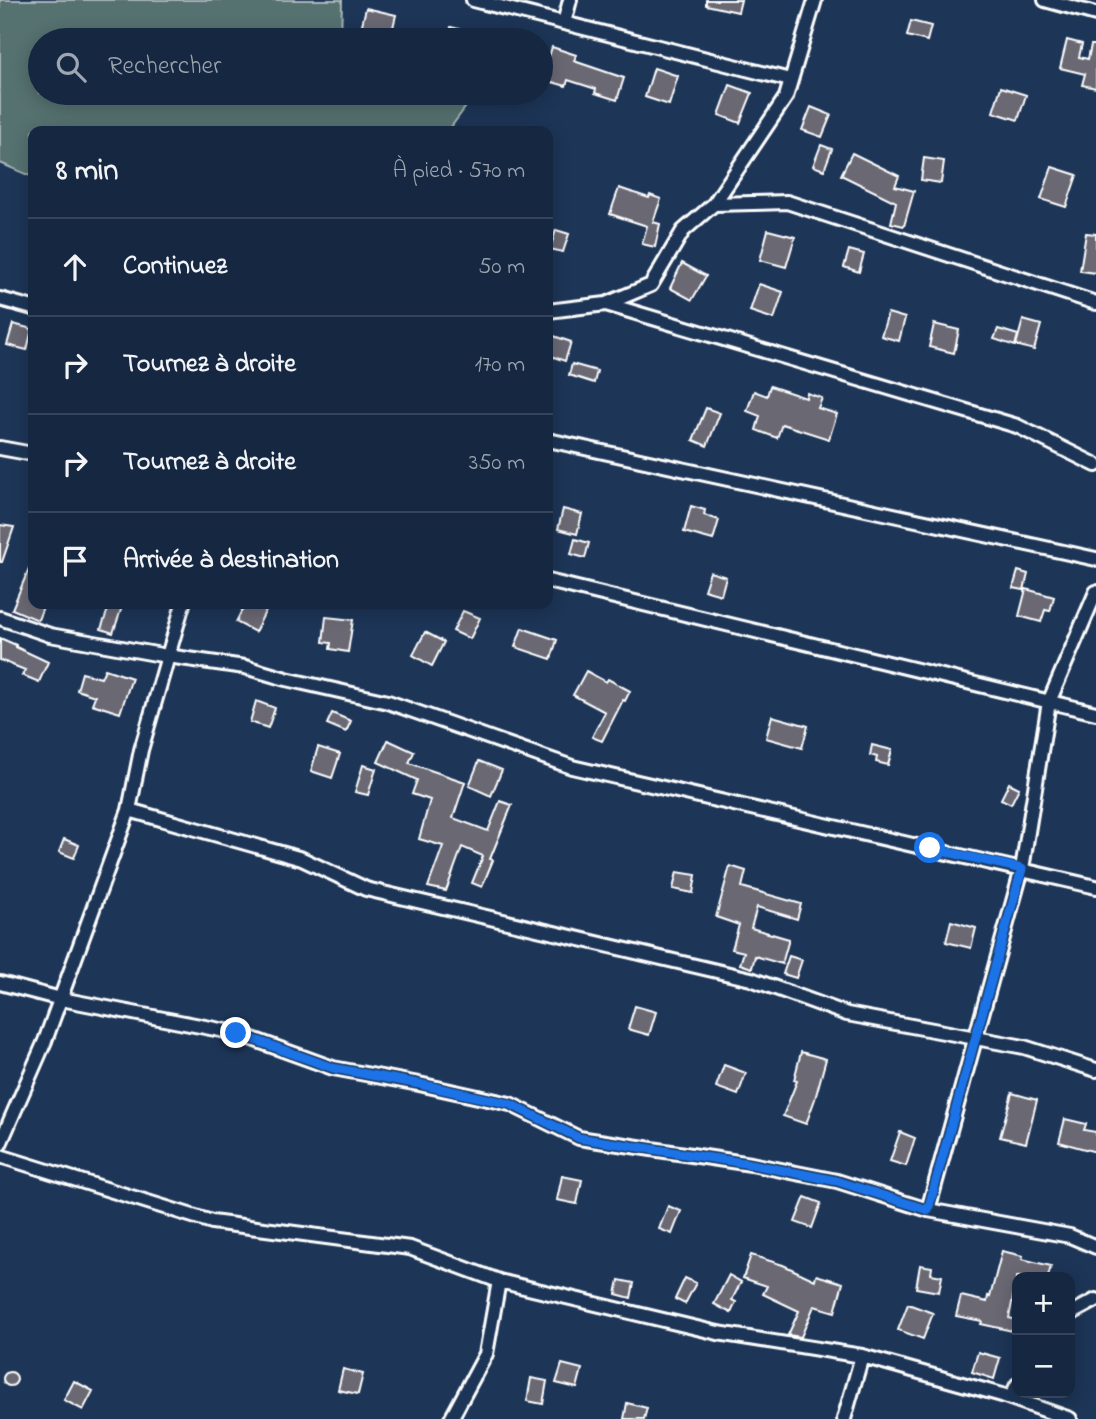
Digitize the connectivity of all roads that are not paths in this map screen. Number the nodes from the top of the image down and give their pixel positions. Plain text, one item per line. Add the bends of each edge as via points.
1 (473, 0) edge
2 (570, 0) edge
3 (815, 0) edge
4 (1045, 0) edge
5 (1096, 14) edge
6 (564, 23) junction
7 (790, 80) junction
8 (714, 204) junction
9 (0, 299) edge
10 (1096, 303) edge
11 (607, 304) junction
12 (28, 307) edge
13 (553, 310) edge
14 (553, 441) edge
15 (0, 448) edge
16 (28, 453) edge
17 (1096, 465) edge
18 (1096, 559) edge
19 (553, 582) edge
20 (1096, 592) edge
21 (181, 609) edge
22 (0, 618) edge
23 (167, 656) junction
24 (1049, 702) junction
25 (1096, 713) edge
26 (129, 810) junction
27 (1022, 869) junction
28 (1096, 887) edge
29 (0, 983) edge
30 (61, 999) junction
31 (975, 1038) junction
32 (1096, 1070) edge
33 (0, 1144) edge
34 (0, 1156) edge
35 (928, 1210) junction
36 (1096, 1245) edge
37 (499, 1281) junction
38 (1096, 1300) edge
39 (1075, 1311) edge
40 (862, 1356) junction
41 (1011, 1398) joint
42 (451, 1419) edge
43 (844, 1419) edge
44 (1070, 1419) edge

1 - 6 street
2 - 6 street
3 - 7 street
4 - 5 street
6 - 7 street
7 - 8 street via 786,97
8 - 10 street via 787,202
8 - 11 street via 683,230 651,285
9 - 12 street
11 - 13 street
11 - 17 street via 1017,426
14 - 18 street
15 - 16 street
19 - 24 street
20 - 24 street
21 - 23 street
22 - 23 street via 50,635
23 - 26 street
23 - 27 street via 245,667 388,702 572,767
24 - 25 street
24 - 27 street
26 - 30 street
26 - 31 street via 302,859 366,890 751,979 846,1014
27 - 28 street
27 - 31 street
29 - 30 street
30 - 33 street
30 - 35 street via 236,1033 333,1068 510,1104 579,1138 837,1181
31 - 32 street via 1024,1047
31 - 35 street
34 - 37 street via 212,1222 410,1248
35 - 36 street via 1070,1236
37 - 40 street via 718,1332
37 - 42 street via 486,1354
38 - 39 street
40 - 41 street
40 - 43 street
41 - 44 street

